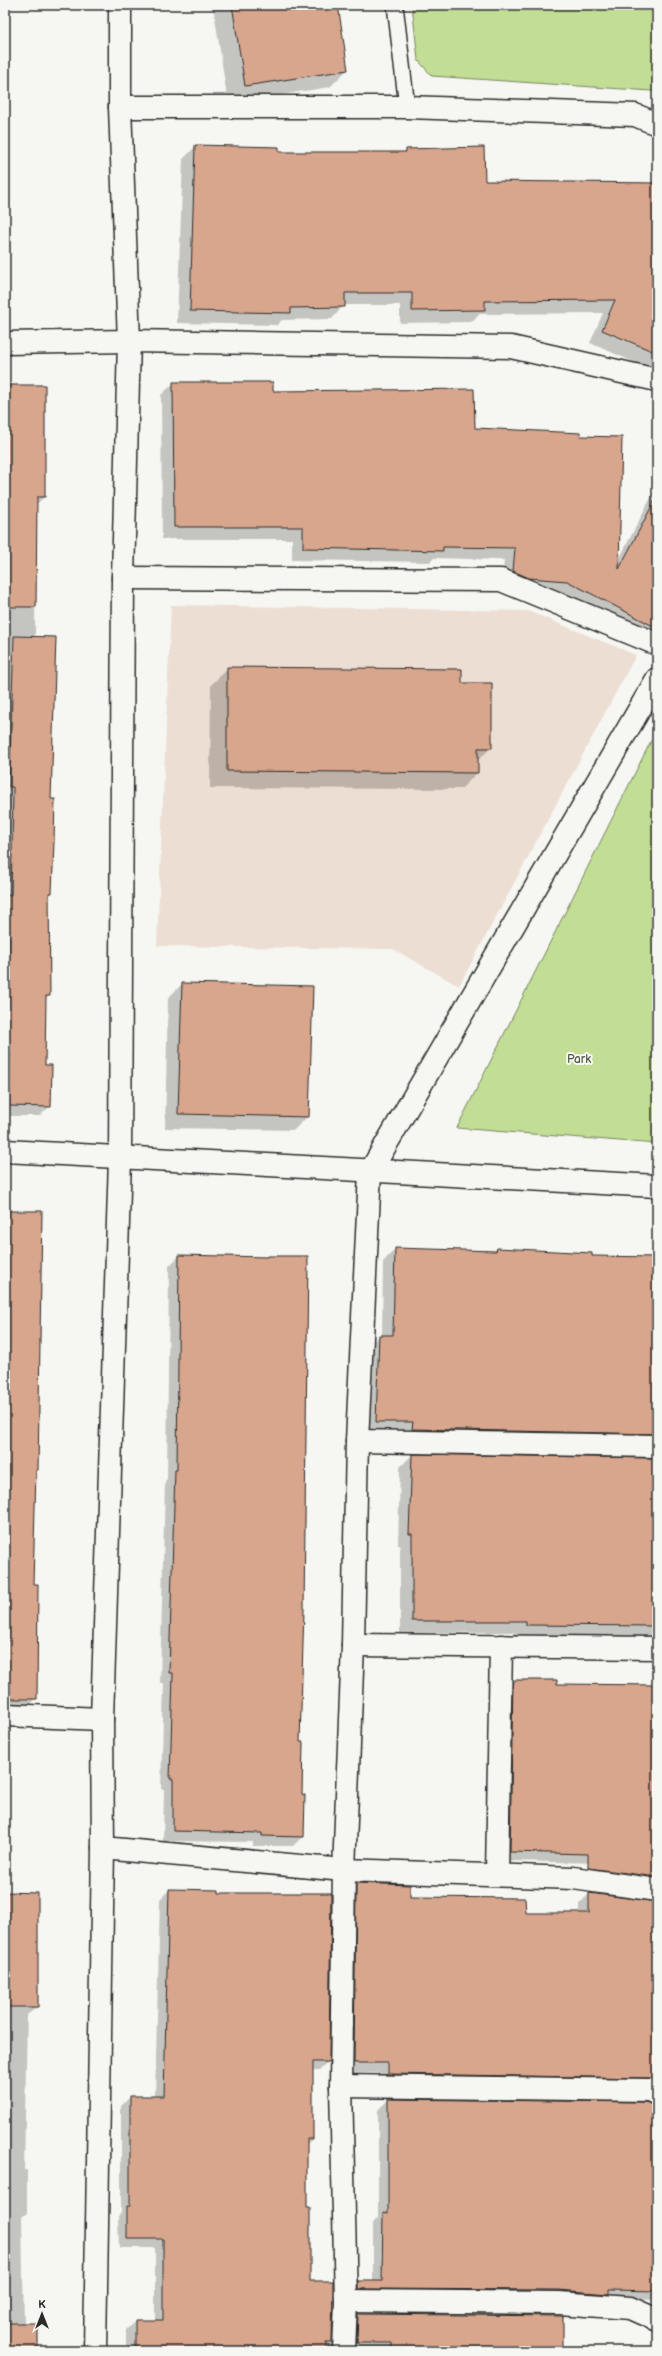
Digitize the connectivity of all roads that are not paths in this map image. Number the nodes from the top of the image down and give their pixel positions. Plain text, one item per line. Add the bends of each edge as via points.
1 (120, 5) edge
2 (395, 5) edge
3 (120, 107) junction
4 (407, 107) junction
5 (657, 124) edge
6 (129, 341) junction
7 (5, 343) edge
8 (657, 380) edge
9 (123, 578) junction
10 (657, 644) edge
11 (657, 679) edge
12 (5, 1151) edge
13 (120, 1159) junction
14 (370, 1172) junction
15 (657, 1186) edge
16 (357, 1441) junction
17 (657, 1446) edge
18 (353, 1644) junction
19 (501, 1646) junction
20 (657, 1648) edge
21 (5, 1715) edge
22 (102, 1719) junction
23 (103, 1848) junction
24 (344, 1870) junction
25 (498, 1875) junction
26 (657, 1890) edge
27 (341, 2086) junction
28 (657, 2094) edge
29 (346, 2301) junction
30 (657, 2320) edge
31 (95, 2351) edge
32 (344, 2351) edge

1 - 3 street
2 - 4 lane
3 - 4 street
3 - 6 street
4 - 5 street via 635,116
6 - 7 street
6 - 8 street via 511,347
6 - 9 street
9 - 10 street via 501,580
9 - 13 street
11 - 14 street
12 - 13 street
13 - 14 street
13 - 22 street
14 - 15 street
14 - 16 street
16 - 17 street
16 - 18 street
18 - 19 street
18 - 24 street
19 - 20 street
19 - 25 street
21 - 22 street
22 - 23 street
23 - 24 street
23 - 31 street
24 - 25 street
24 - 27 street
25 - 26 street via 573,1878
27 - 28 street via 642,2090
27 - 29 street
29 - 30 street via 559,2303 630,2308
29 - 32 street

